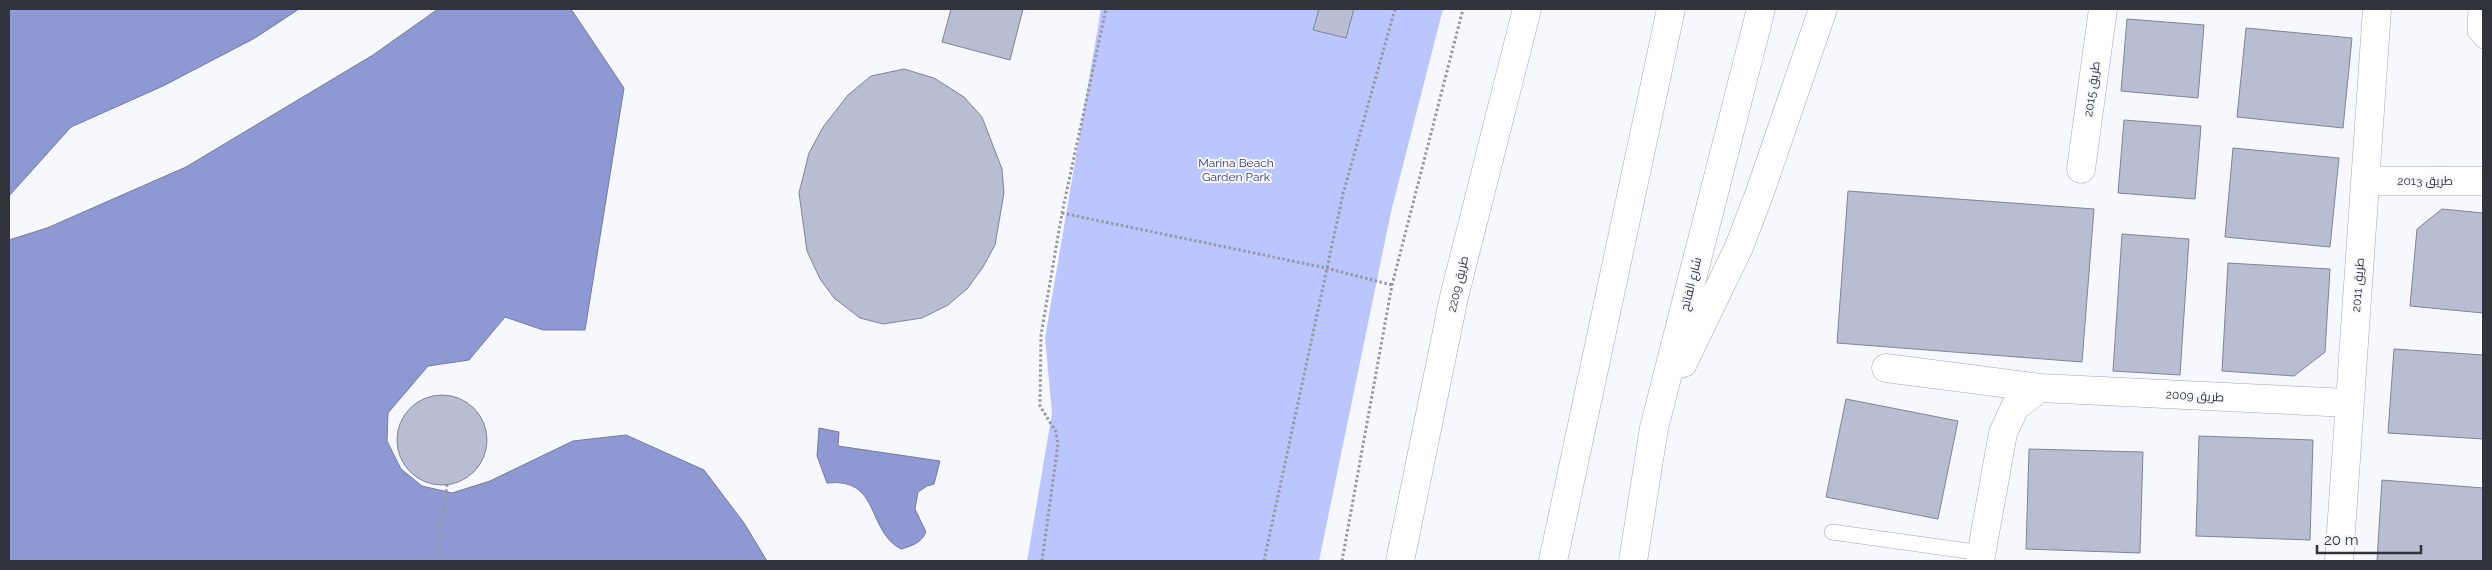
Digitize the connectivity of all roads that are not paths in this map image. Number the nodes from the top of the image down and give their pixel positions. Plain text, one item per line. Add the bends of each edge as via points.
1 (1528, 9) edge
2 (1671, 9) edge
3 (1761, 9) edge
4 (1823, 9) edge
5 (2103, 9) edge
6 (2377, 9) edge
7 (2476, 9) edge
8 (2483, 41) edge
9 (2081, 169) dead end
10 (2366, 181) junction
11 (2483, 181) edge
12 (1886, 368) dead end
13 (2040, 388) junction
14 (2350, 403) junction
15 (1654, 428) junction
16 (1832, 532) dead end
17 (1981, 557) edge
18 (1400, 561) edge
19 (1553, 561) edge
20 (1633, 561) edge
21 (2339, 561) edge

1 - 18 street, طريق 2209 via 1454,297
2 - 19 street
3 - 15 street, شارع الفاتح
4 - 15 street via 1739,246
5 - 9 street, طريق 2015
6 - 10 street, طريق 2011
7 - 8 lane via 2475,32
10 - 11 street, طريق 2013
10 - 14 street, طريق 2011
12 - 13 street, طريق 2009
13 - 14 street, طريق 2009
13 - 17 street via 2015,407 2003,434
14 - 21 street, طريق 2011
15 - 20 street, شارع الفاتح
16 - 17 lane

